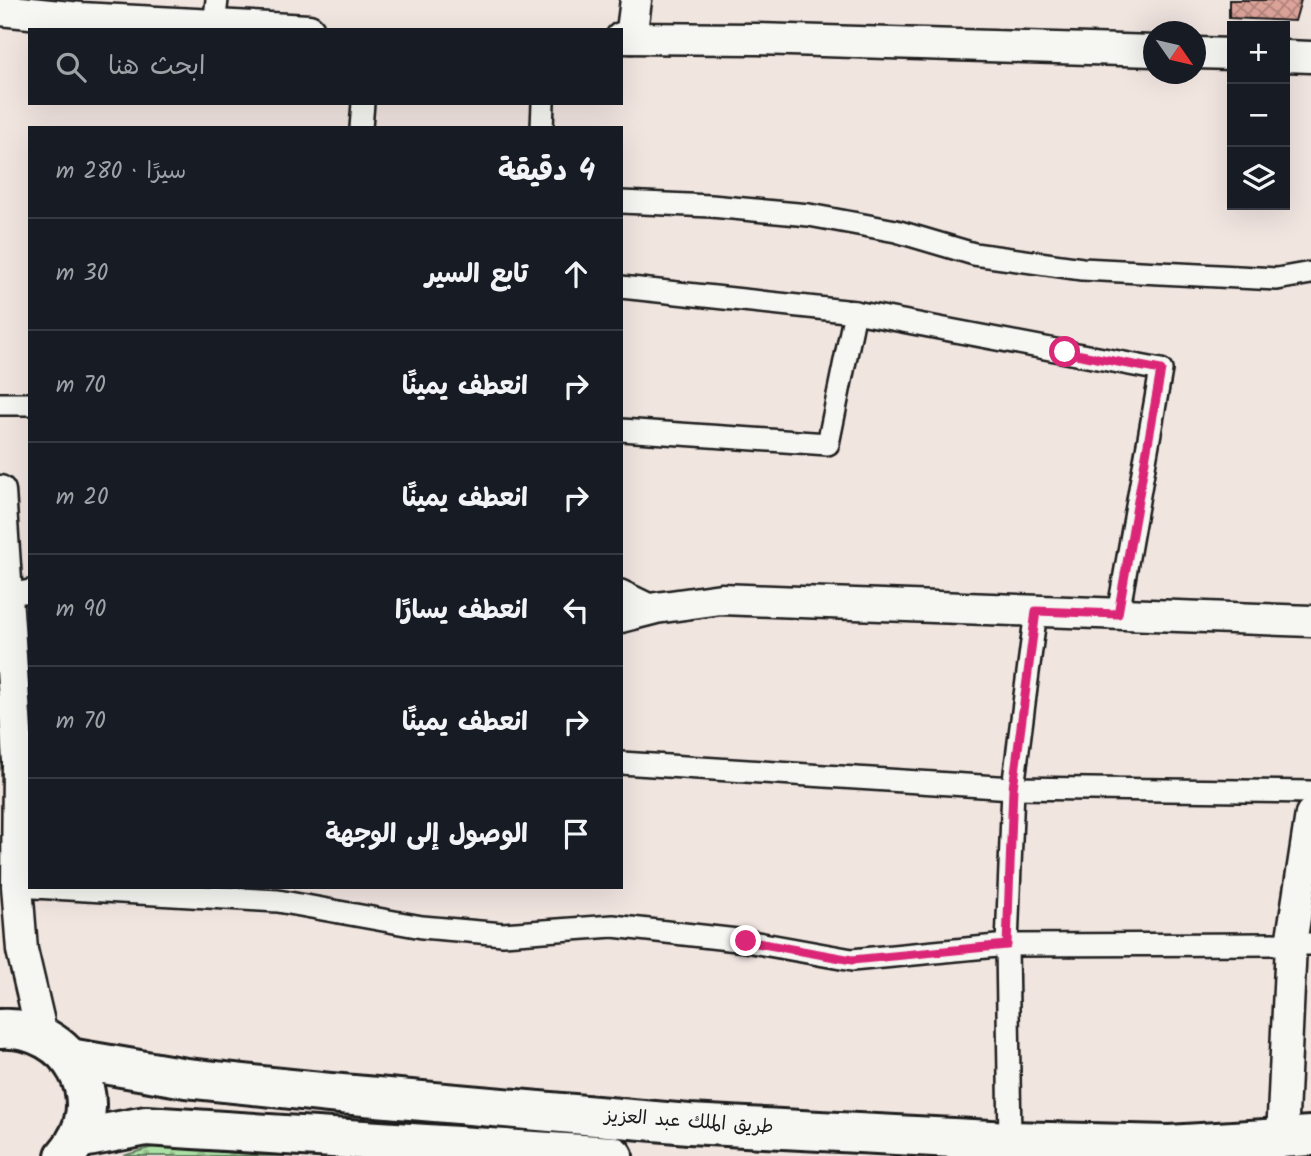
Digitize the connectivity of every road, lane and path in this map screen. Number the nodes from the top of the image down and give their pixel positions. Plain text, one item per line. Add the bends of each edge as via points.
1 (636, 0) edge
2 (81, 9) edge
3 (0, 10) edge
4 (215, 12) edge
5 (299, 28) edge
6 (626, 38) edge
7 (1143, 51) edge
8 (1206, 53) edge
9 (1227, 54) edge
10 (1290, 56) edge
11 (1311, 57) edge
12 (363, 105) edge
13 (543, 105) edge
14 (361, 126) edge
15 (542, 126) edge
16 (623, 202) edge
17 (1311, 273) edge
18 (623, 286) edge
19 (855, 312) junction
20 (0, 404) edge
21 (28, 404) edge
22 (623, 430) edge
23 (0, 491) edge
24 (623, 592) edge
25 (18, 593) edge
26 (656, 608) junction
27 (1036, 611) junction
28 (1118, 614) junction
29 (623, 616) edge
30 (1311, 621) edge
31 (24, 760) edge
32 (623, 762) edge
33 (1013, 788) junction
34 (1311, 792) edge
35 (1311, 814) edge
36 (27, 887) edge
37 (99, 889) edge
38 (278, 894) edge
39 (1301, 944) edge
40 (1007, 945) junction
41 (0, 1029) edge
42 (56, 1046) junction
43 (1296, 1137) edge
44 (1010, 1141) junction
45 (71, 1148) edge
46 (613, 1156) edge

1 - 6 street
2 - 3 street
2 - 4 street
4 - 5 street
6 - 7 street
8 - 9 street
10 - 11 street
12 - 14 street
13 - 15 street
16 - 17 street via 808,215 895,231 974,254 1082,268 1277,279
18 - 19 street
19 - 22 street via 828,444
19 - 28 street via 1161,370
20 - 21 street
23 - 25 street
24 - 26 street
25 - 31 street
26 - 27 street via 721,599
26 - 29 street
27 - 28 street
27 - 33 street
28 - 30 street
31 - 36 street
32 - 33 street
33 - 34 street
33 - 40 street
35 - 39 street
36 - 42 street via 22,950
37 - 38 street
38 - 40 street via 422,927 503,934 614,926 746,941 852,960
39 - 40 street
39 - 43 street
40 - 44 street
41 - 42 highway, طريق الملك عبد العزيز via 28,1030
42 - 44 highway, طريق الملك عبد العزيز via 186,1078 344,1094 689,1124
42 - 45 highway via 77,1070 85,1097 83,1119
43 - 44 highway, طريق الملك عبد العزيز via 1169,1145
45 - 46 highway, طريق الملك عبد العزيز via 146,1126

